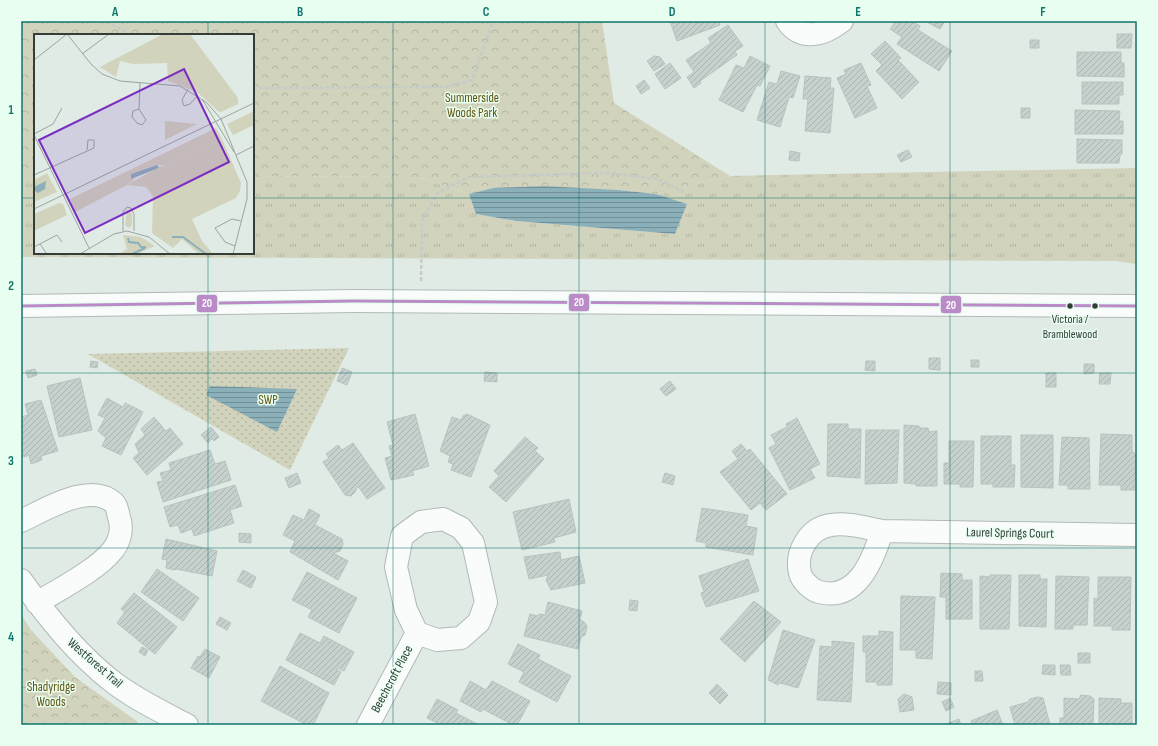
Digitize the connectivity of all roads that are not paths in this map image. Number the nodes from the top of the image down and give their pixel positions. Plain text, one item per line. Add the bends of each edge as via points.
1 (787, 21) edge
2 (842, 21) edge
3 (21, 306) edge
4 (1137, 306) edge
5 (21, 521) edge
6 (882, 531) dead end
7 (1137, 535) edge
8 (21, 580) edge
9 (37, 603) junction
10 (417, 633) junction
11 (187, 725) edge
12 (368, 725) edge

1 - 2 street via 791,27 804,34 818,34 830,30
3 - 4 street via 421,301
5 - 9 street via 68,499 102,495 115,504 121,522 120,537 112,552 94,567
6 - 7 street, Laurel Springs Court
8 - 9 street, Westforest Trail
9 - 11 street, Westforest Trail via 76,649 114,682
10 - 10 street, Beechcroft Place via 437,640 461,638 479,622 486,602 473,543 461,528 443,519 421,522 402,536 396,567 406,610
10 - 12 street, Beechcroft Place

